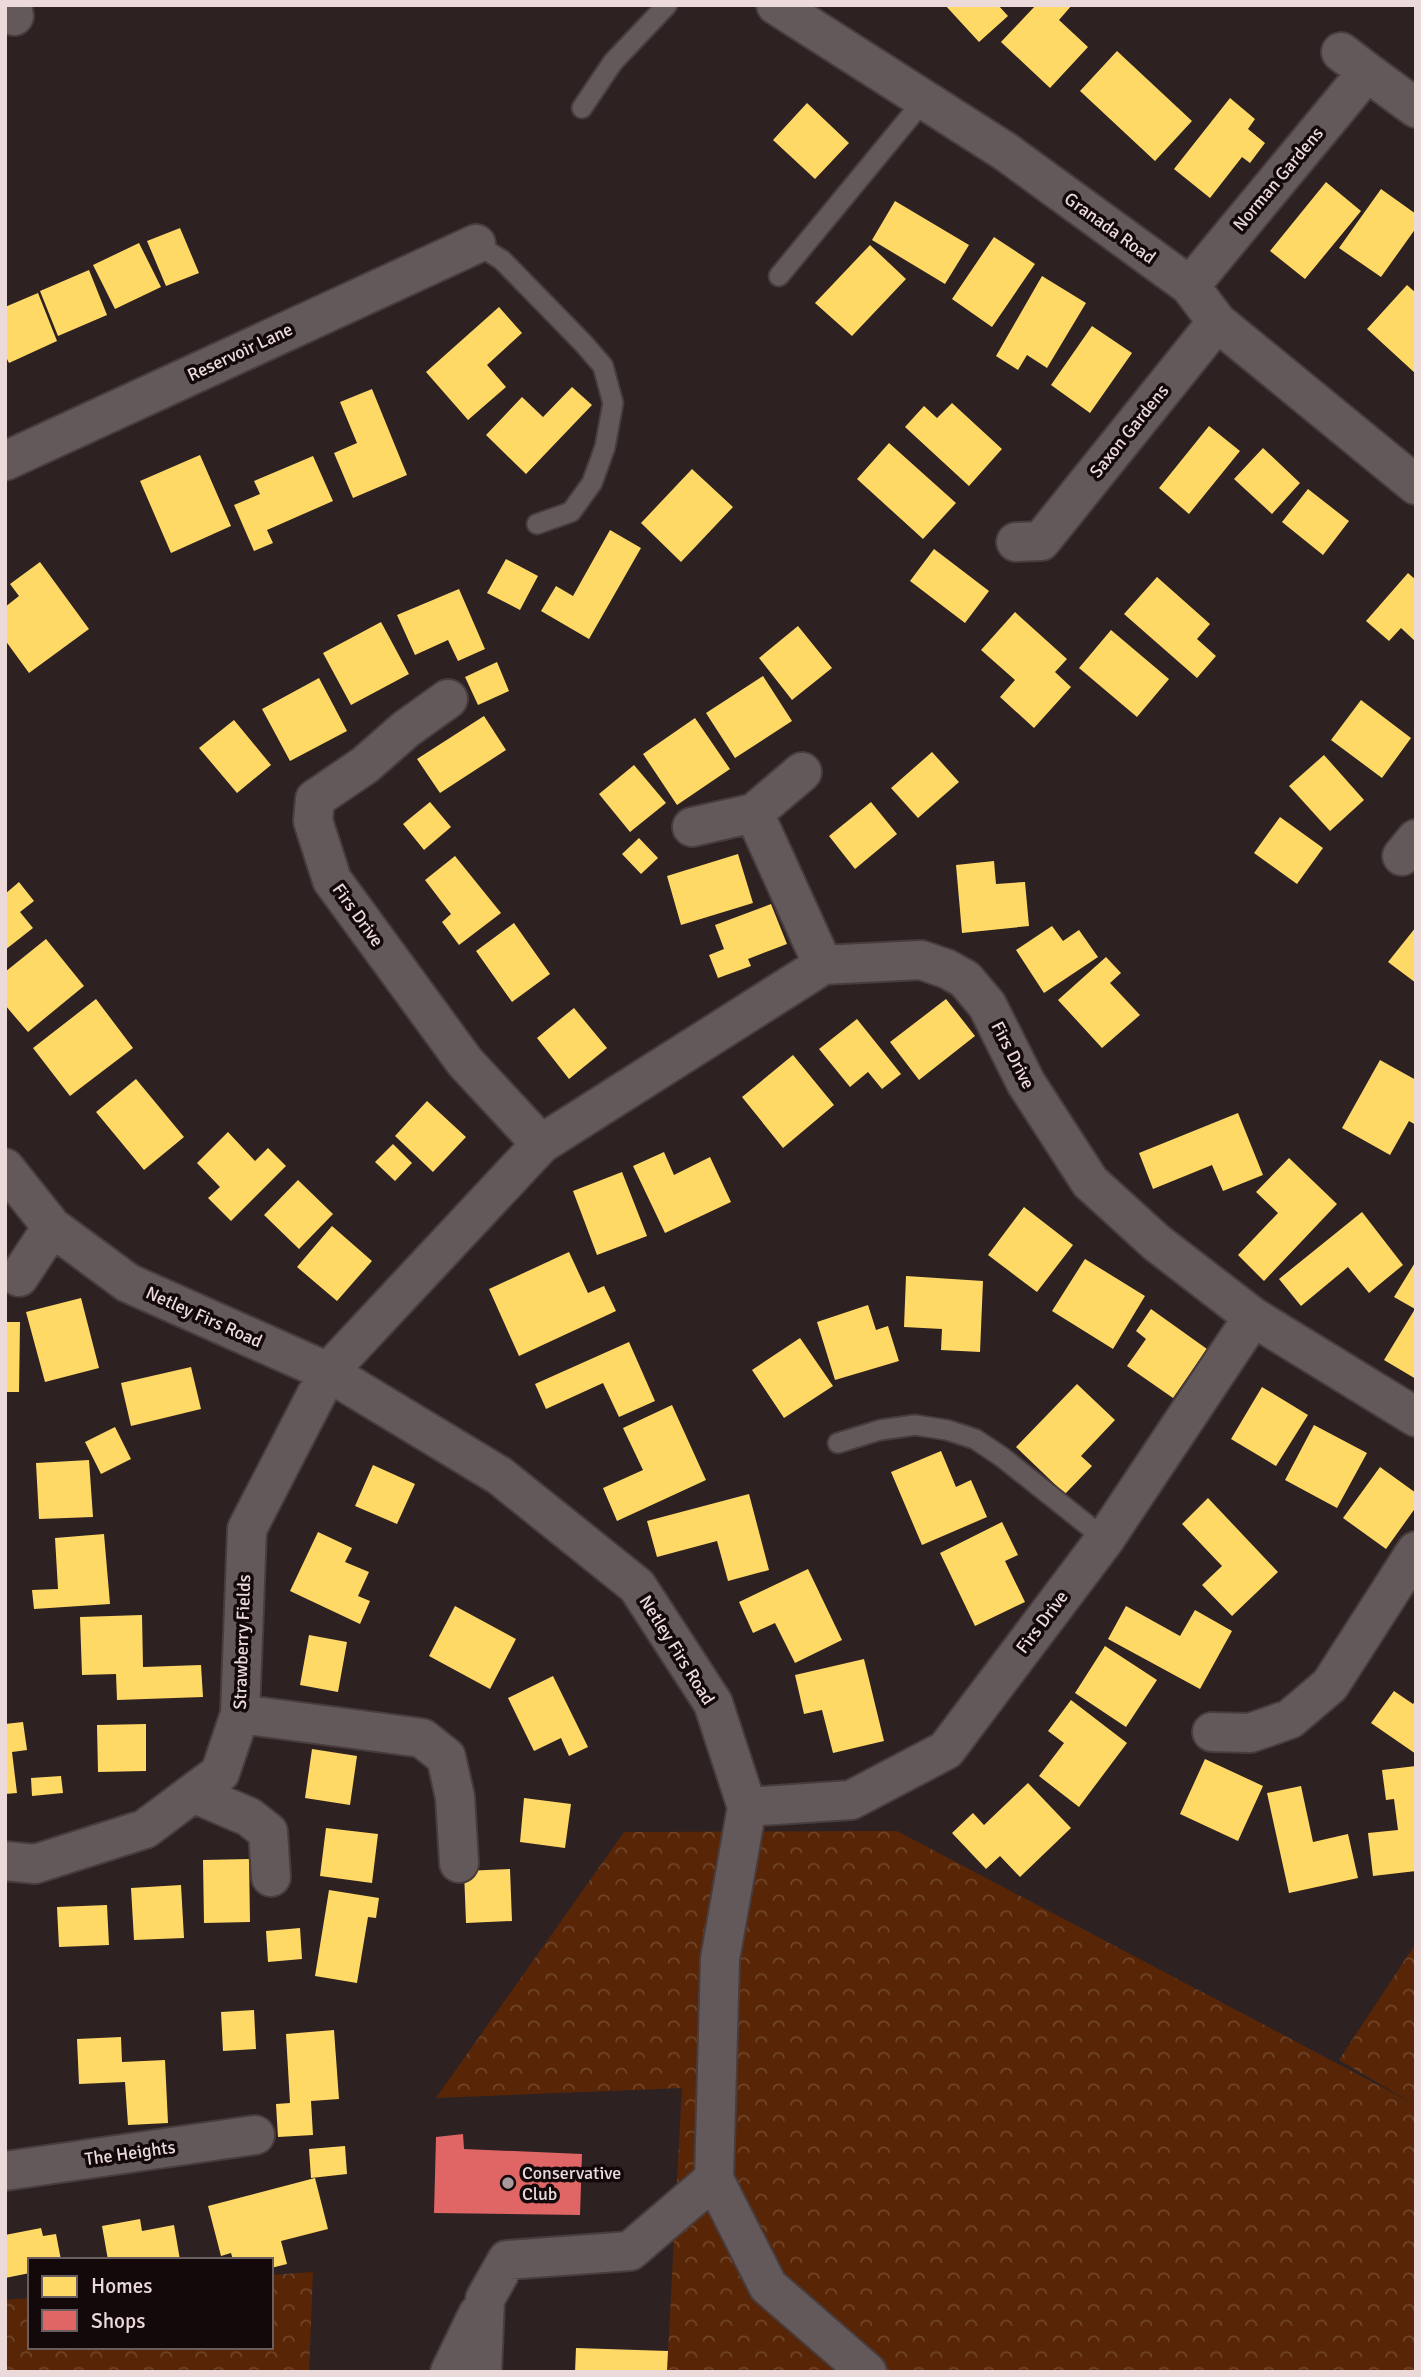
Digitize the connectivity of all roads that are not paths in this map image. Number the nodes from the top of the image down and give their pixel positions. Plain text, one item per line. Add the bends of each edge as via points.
1 (667, 5) edge
2 (776, 5) edge
3 (924, 100) junction
4 (582, 108) dead end
5 (1416, 108) edge
6 (476, 244) joint
7 (779, 276) dead end
8 (1190, 286) junction
9 (1217, 322) junction
10 (5, 461) edge
11 (1416, 485) edge
12 (537, 524) dead end
13 (1035, 551) dead end
14 (447, 699) dead end
15 (802, 772) dead end
16 (754, 813) junction
17 (692, 827) dead end
18 (823, 965) junction
19 (541, 1144) junction
20 (5, 1168) edge
21 (52, 1227) junction
22 (19, 1277) dead end
23 (1254, 1317) junction
24 (328, 1372) junction
25 (1416, 1417) edge
26 (838, 1443) dead end
27 (1105, 1538) junction
28 (1416, 1551) edge
29 (240, 1714) junction
30 (1212, 1732) dead end
31 (193, 1793) junction
32 (747, 1807) junction
33 (5, 1861) edge
34 (459, 1863) dead end
35 (271, 1877) dead end
36 (255, 2134) dead end
37 (5, 2171) edge
38 (714, 2179) junction
39 (485, 2299) junction
40 (450, 2372) edge
41 (482, 2372) edge
42 (867, 2372) edge

1 - 4 lane via 612,62
2 - 3 street, Granada Road
3 - 7 lane
3 - 8 street, Granada Road via 1006,152
5 - 8 street, Norman Gardens via 1354,62
6 - 10 street, Reservoir Lane
6 - 12 lane via 502,260 603,366 612,403 605,447 592,483 571,512
8 - 9 street, Granada Road
9 - 11 street, Granada Road
9 - 13 street, Saxon Gardens
14 - 19 street, Firs Drive via 315,799 313,821 332,880 465,1062
15 - 16 street
16 - 17 street
16 - 18 street
18 - 19 street, Firs Drive
18 - 23 street, Firs Drive via 921,960 965,979 987,1005 1026,1083 1090,1182 1157,1243
19 - 24 street, Firs Drive
20 - 21 street, Netley Firs Road
21 - 22 street
21 - 24 street, Netley Firs Road via 128,1283
23 - 25 street, Firs Drive
23 - 27 street, Firs Drive
24 - 29 street, Strawberry Fields via 247,1529
24 - 32 street, Netley Firs Road via 500,1476 637,1586 713,1703
26 - 27 lane via 915,1425 975,1439
27 - 32 street, Firs Drive via 946,1750 851,1800
28 - 30 street via 1330,1685 1290,1719 1250,1734
29 - 31 street, Strawberry Fields via 220,1773
29 - 34 street via 422,1738 446,1758 455,1797
31 - 33 street, Strawberry Fields via 145,1829 35,1864
31 - 35 street via 248,1817 268,1832
32 - 38 street, Netley Firs Road via 720,1959
36 - 37 street, The Heights
38 - 39 street via 630,2251 507,2260
38 - 42 street, Netley Firs Road via 768,2286
39 - 40 street
39 - 41 street

